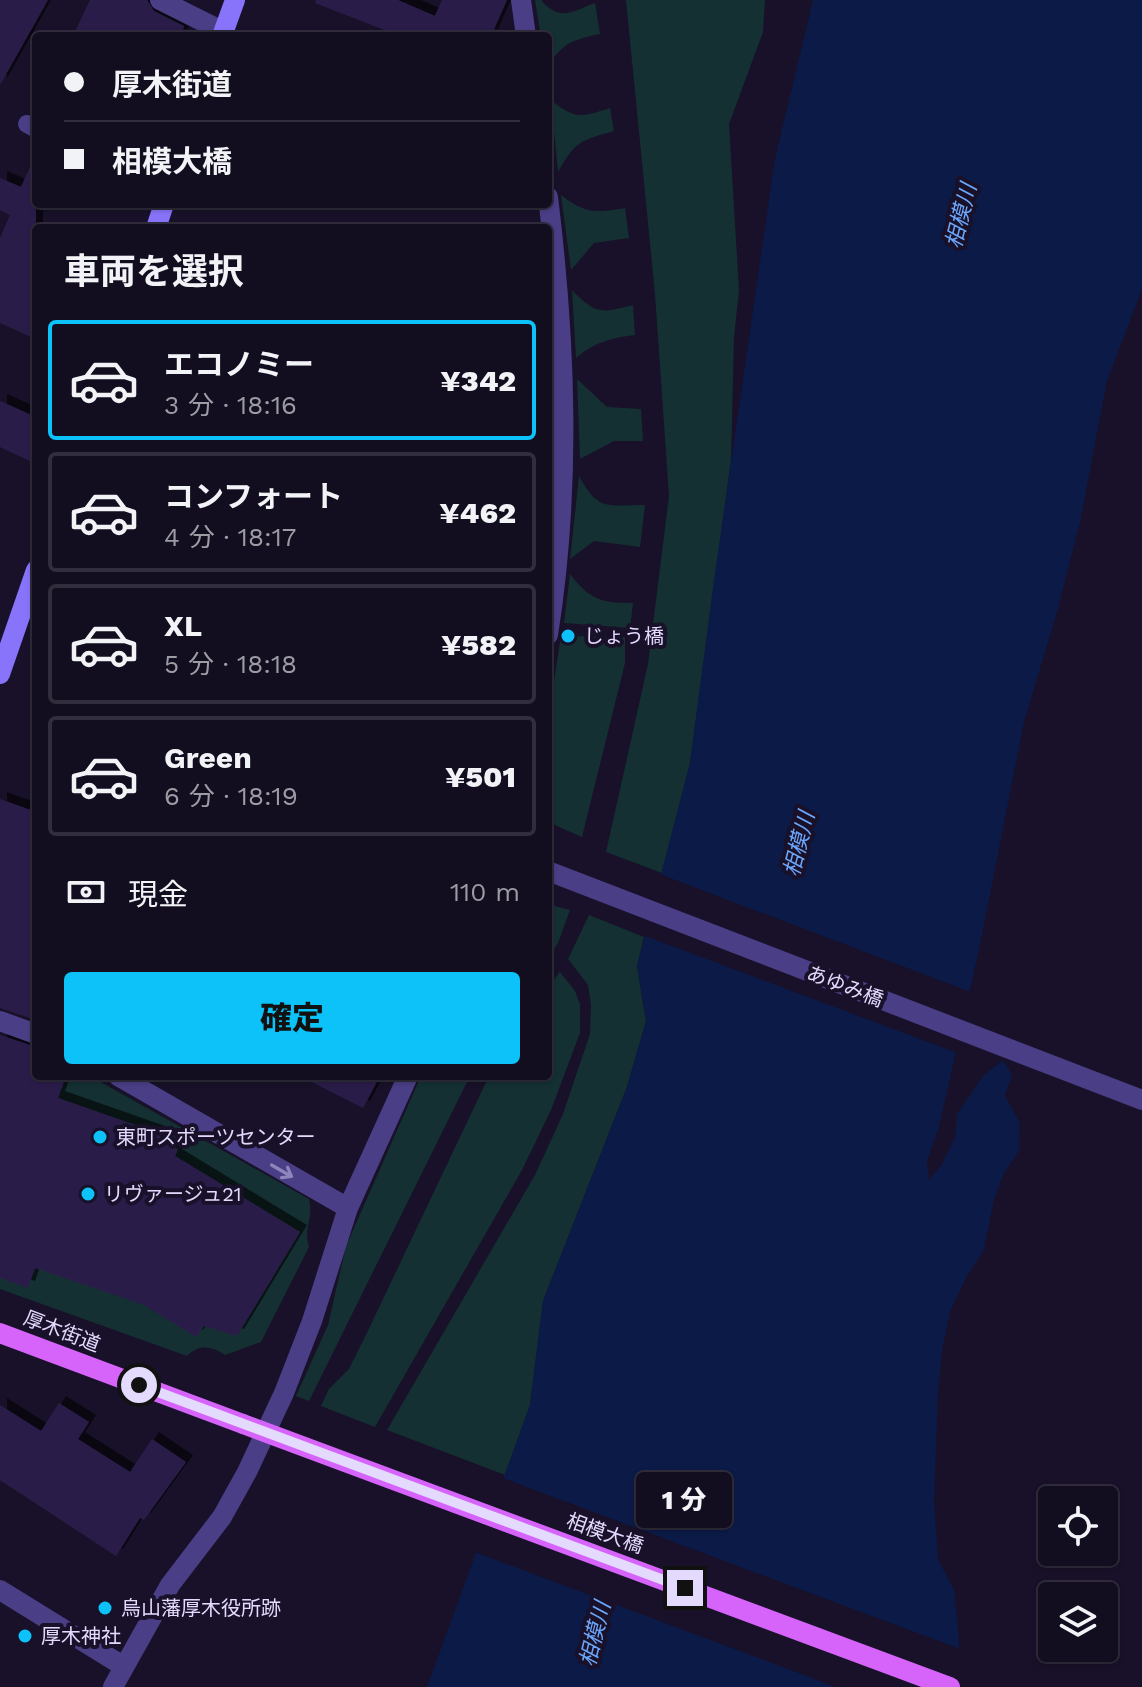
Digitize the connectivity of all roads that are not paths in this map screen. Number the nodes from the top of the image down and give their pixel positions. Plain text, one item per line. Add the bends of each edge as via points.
1 (160, 0) edge
2 (235, 0) edge
3 (521, 0) edge
4 (219, 32) edge
5 (224, 32) edge
6 (525, 32) edge
7 (552, 236) edge
8 (32, 594) edge
9 (552, 602) edge
10 (0, 673) edge
11 (552, 873) edge
12 (0, 1021) edge
13 (32, 1033) edge
14 (125, 1080) edge
15 (406, 1080) edge
16 (1142, 1100) edge
17 (348, 1208) junction
18 (0, 1333) edge
19 (243, 1424) joint
20 (0, 1590) edge
21 (123, 1666) junction
22 (113, 1687) edge
23 (950, 1687) edge

1 - 4 street
2 - 5 main road
3 - 6 street
7 - 9 street via 562,332 564,443
8 - 10 main road
11 - 16 street, あゆみ橋
12 - 13 street
14 -> 17 street
15 - 17 street
17 - 21 street via 312,1321 247,1472 222,1517 170,1585
18 - 19 main road, 厚木街道
19 - 23 main road, 相模大橋, bridge
20 - 21 street
21 - 22 street

